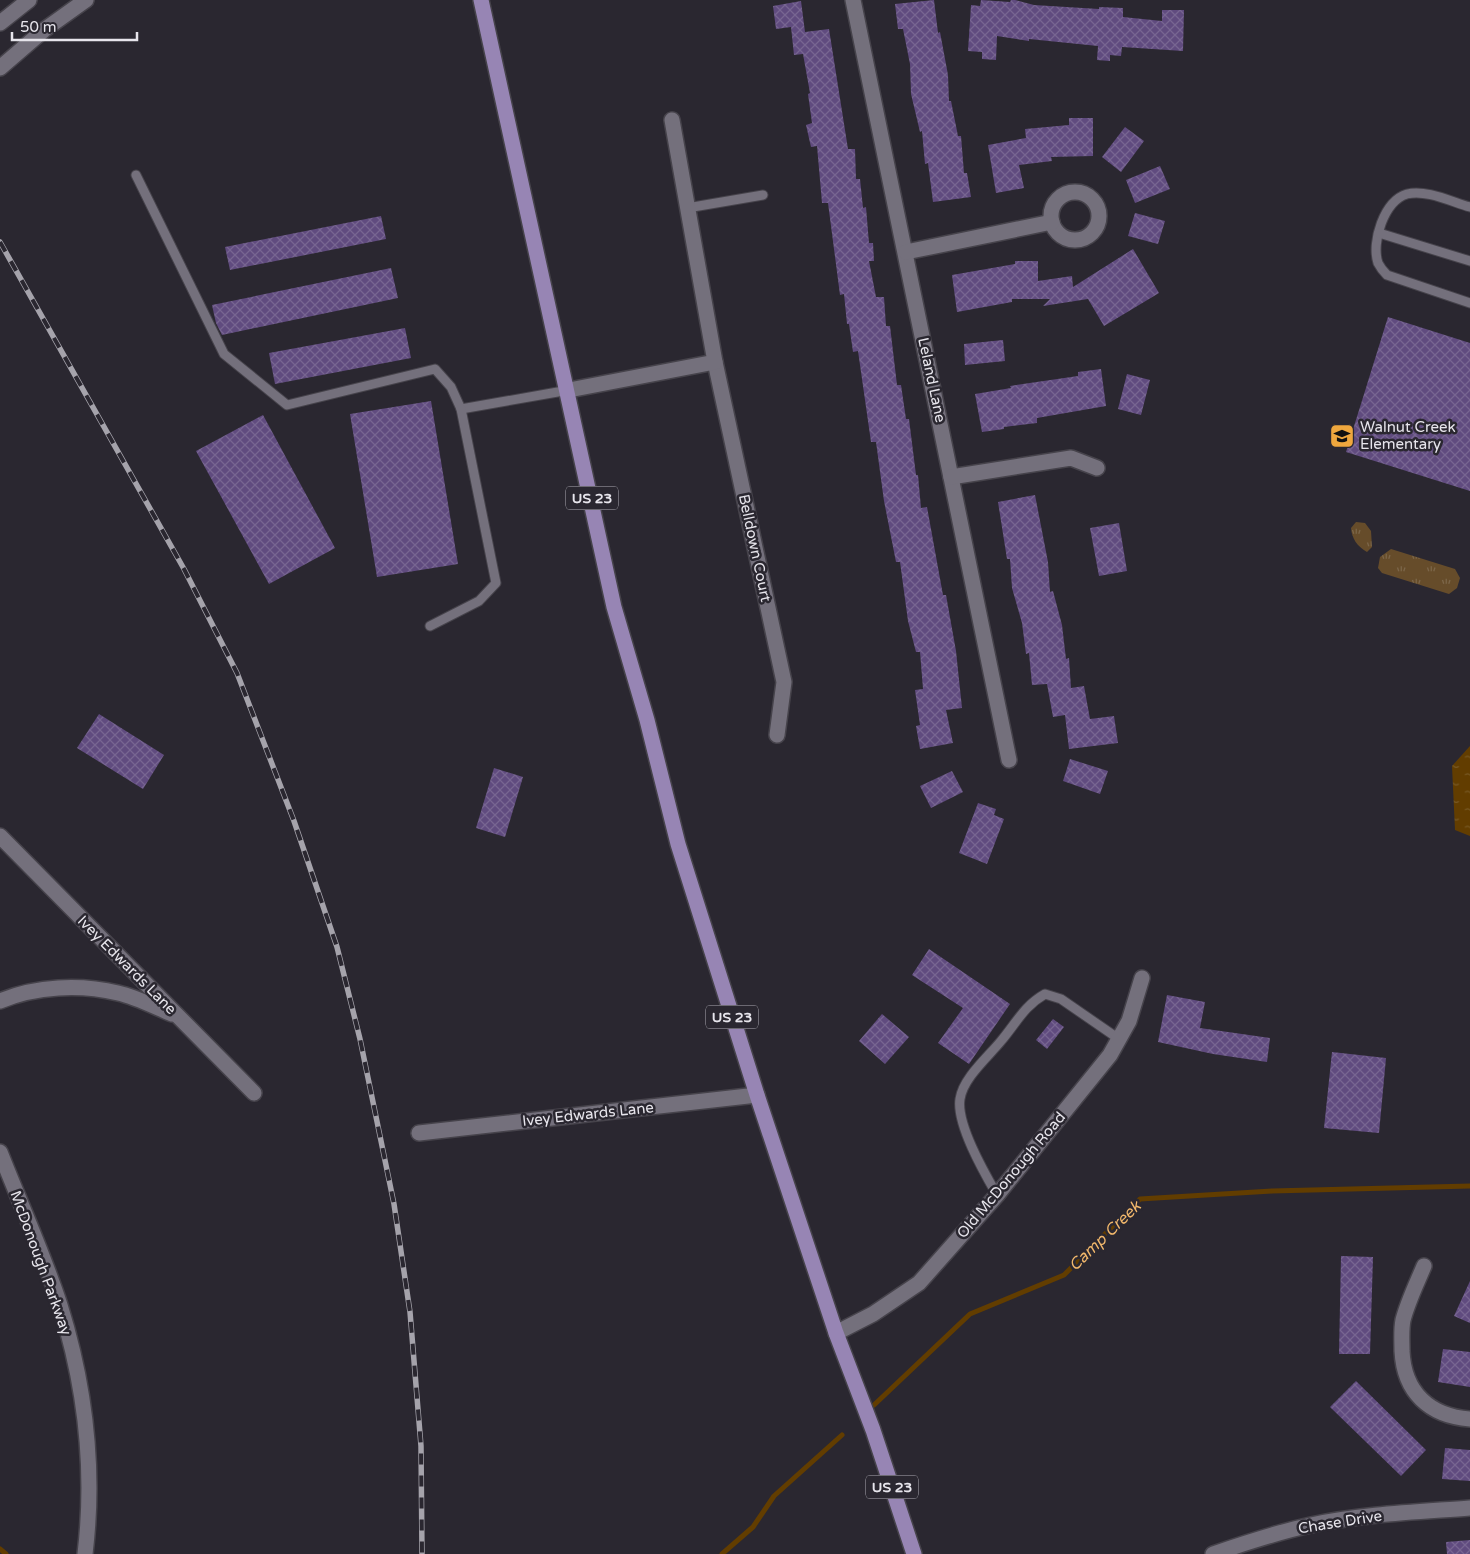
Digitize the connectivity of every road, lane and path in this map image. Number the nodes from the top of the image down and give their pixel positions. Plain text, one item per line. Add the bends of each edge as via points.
1 (29, 0) edge
2 (86, 0) edge
3 (481, 0) edge
4 (854, 0) edge
5 (0, 23) edge
6 (0, 68) edge
7 (672, 120) dead end
8 (136, 175) dead end
9 (763, 195) dead end
10 (1470, 207) edge
11 (687, 208) junction
12 (1052, 222) dead end
13 (1379, 233) junction
14 (906, 252) junction
15 (1470, 261) edge
16 (1470, 303) edge
17 (715, 362) junction
18 (569, 390) junction
19 (461, 409) junction
20 (1097, 468) dead end
21 (951, 476) junction
22 (430, 626) dead end
23 (777, 735) dead end
24 (1009, 760) dead end
25 (0, 836) edge
26 (1142, 978) dead end
27 (0, 1001) edge
28 (178, 1016) junction
29 (1119, 1039) junction
30 (254, 1093) dead end
31 (757, 1095) junction
32 (419, 1133) dead end
33 (0, 1152) edge
34 (997, 1195) junction
35 (1424, 1266) dead end
36 (836, 1332) junction
37 (1470, 1419) edge
38 (1470, 1508) edge
39 (84, 1554) edge
40 (914, 1554) edge
41 (1213, 1554) edge

1 - 5 street
2 - 6 street via 44,30
3 - 18 main road, US 23
4 - 14 street, Leland Lane
7 - 11 street, Belldown Court
8 - 19 lane via 224,354 287,405 435,370 451,386
9 - 11 lane
10 - 13 lane via 1421,193 1407,194 1395,200
11 - 17 street, Belldown Court
12 - 14 street
13 - 15 lane
13 - 16 lane via 1378,264 1387,275
14 - 21 street, Leland Lane
17 - 18 street
17 - 23 street, Belldown Court via 784,682
18 - 19 lane
18 - 31 main road, US 23 via 614,607 648,720 678,844
19 - 22 lane via 496,583 479,601
20 - 21 street via 1071,458
21 - 24 street, Leland Lane
25 - 28 street, Ivey Edwards Lane
26 - 29 street, Old McDonough Road via 1129,1021
27 - 28 street via 21,992 74,987 119,993
28 - 30 street, Ivey Edwards Lane
29 - 34 street, Old McDonough Road via 1110,1055
29 - 34 lane via 1061,999 1045,994 1030,1002 968,1081 960,1100 964,1123 980,1165
31 - 32 street, Ivey Edwards Lane
31 - 36 main road, US 23
33 - 39 street, McDonough Parkway via 60,1305 78,1376 87,1448 88,1502
34 - 36 street, Old McDonough Road via 919,1283 873,1314
35 - 37 street via 1403,1320 1405,1370 1414,1391 1431,1408 1446,1416
36 - 40 main road, US 23
38 - 41 street, Chase Drive via 1372,1515 1312,1525

